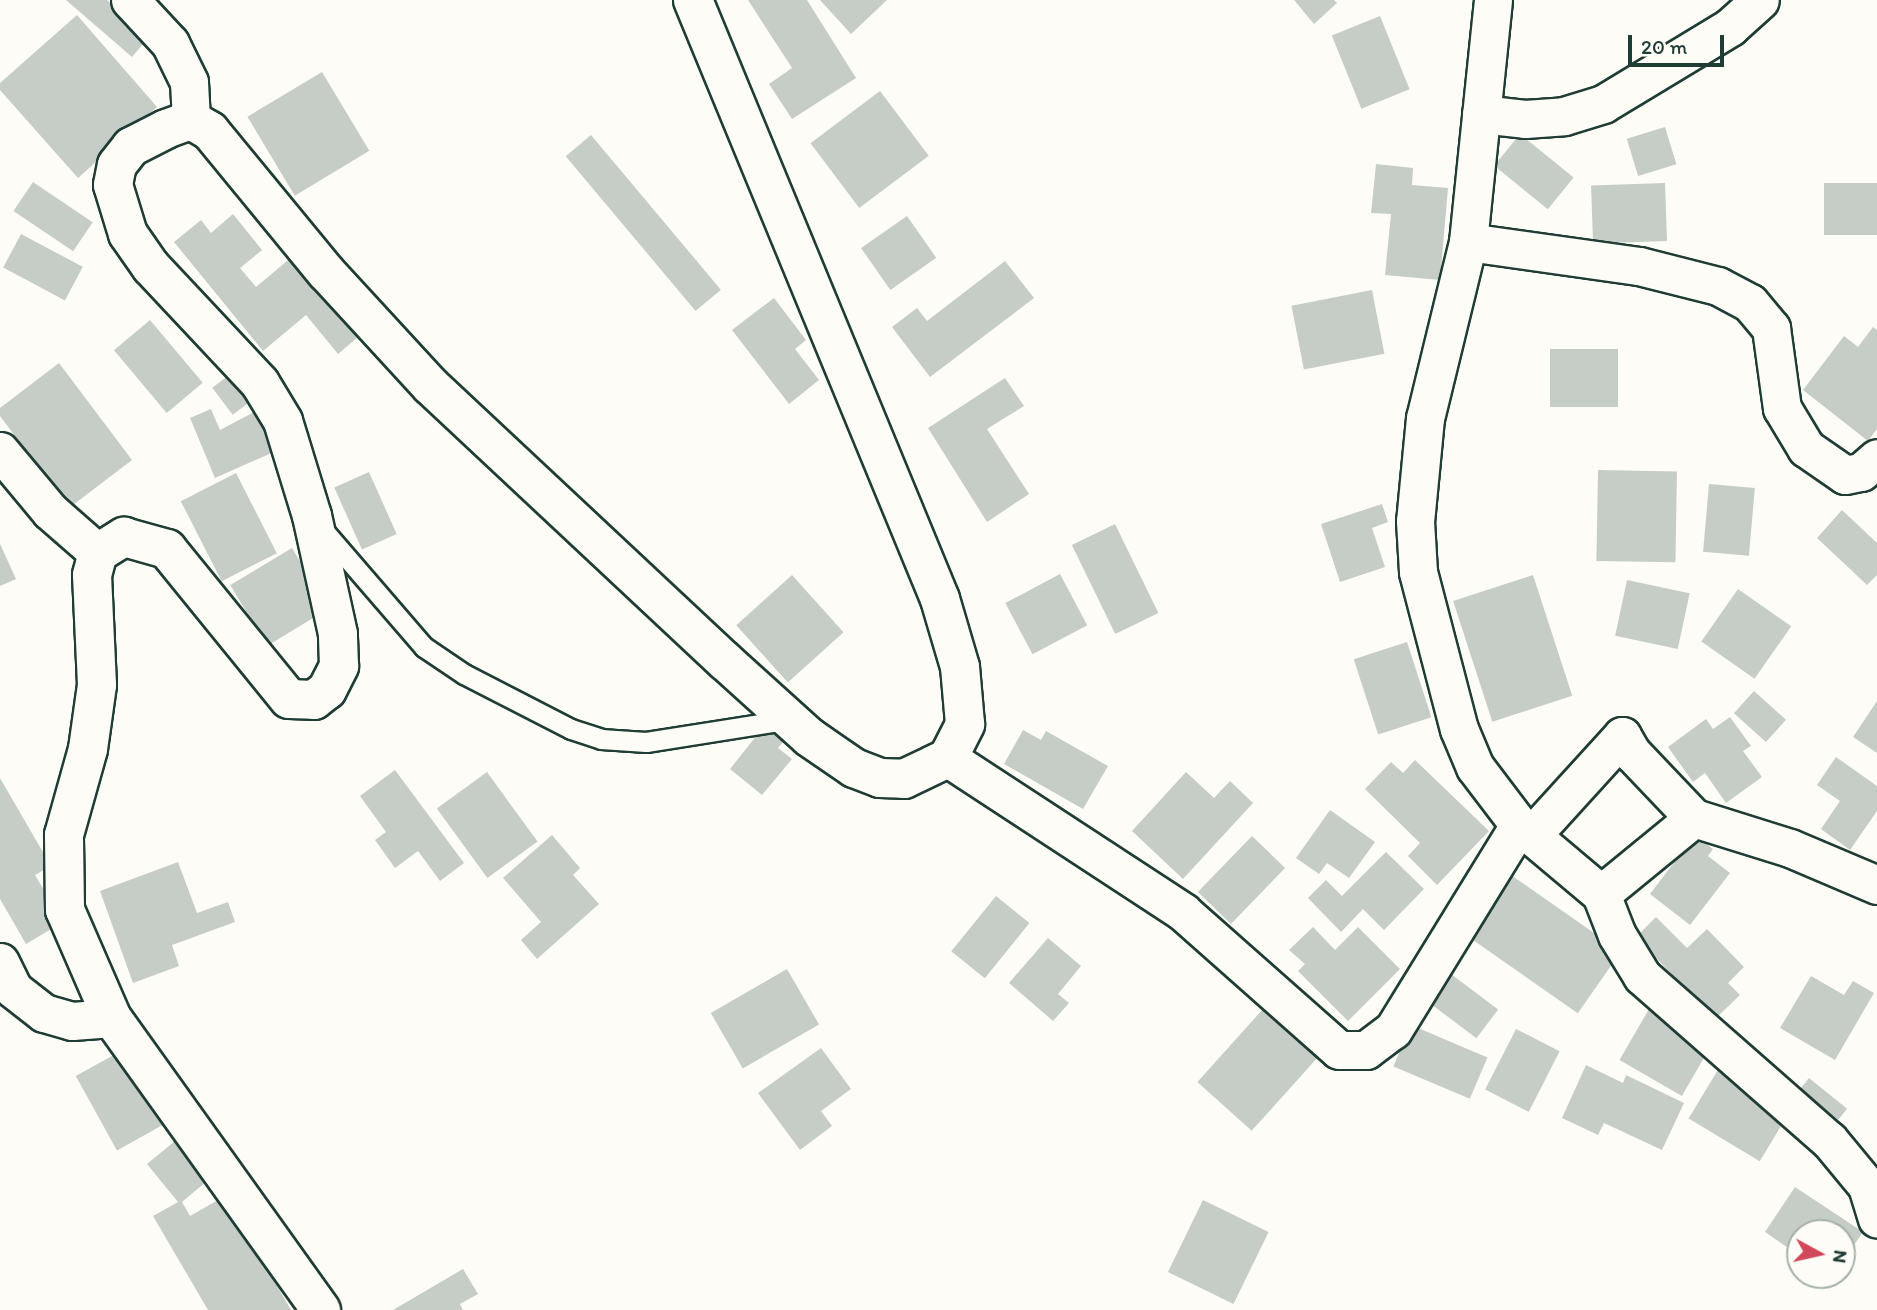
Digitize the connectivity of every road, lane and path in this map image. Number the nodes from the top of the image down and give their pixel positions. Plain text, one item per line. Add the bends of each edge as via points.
1 (130, 0) edge
2 (693, 0) edge
3 (1493, 0) edge
4 (1760, 0) edge
5 (1481, 114) junction
6 (191, 120) junction
7 (1468, 242) junction
8 (0, 451) edge
9 (1877, 458) edge
10 (312, 516) junction
11 (99, 553) junction
12 (792, 719) junction
13 (948, 758) junction
14 (1694, 817) junction
15 (1525, 830) junction
16 (1877, 884) edge
17 (1601, 894) junction
18 (0, 962) edge
19 (112, 1018) junction
20 (1875, 1190) edge
21 (321, 1310) edge

1 - 6 street via 170,43 188,82
2 - 13 main road via 940,600 960,667 965,703 965,724
3 - 5 street
4 - 5 street via 1730,27 1603,104 1538,118
5 - 7 street
6 - 10 main road via 131,147 117,165 113,185 118,205 128,234 151,267 260,383 283,421
6 - 12 main road via 210,131 231,153 326,272 431,386
7 - 9 street via 1639,267 1718,286 1749,303 1771,328 1782,408 1806,448 1845,475 1861,472
7 - 15 street via 1425,418 1415,521 1418,572 1459,729 1475,767
8 - 11 street via 50,512
10 - 11 main road via 339,655 327,690 314,701 289,699 167,549 124,537
10 - 12 lane via 424,647 464,674 571,729 601,739 646,742
11 - 19 main road via 92,575 97,685 88,749 64,835 61,874 65,910
12 - 13 main road via 854,768 880,778 904,779
13 - 15 street via 1183,912 1339,1050 1366,1050 1393,1030
14 - 15 street via 1632,753 1622,736
14 - 16 street via 1790,848
14 - 17 street
15 - 17 street
17 - 20 street via 1617,936 1642,976 1783,1096
18 - 19 street via 13,989 44,1013 72,1021
19 - 21 main road

